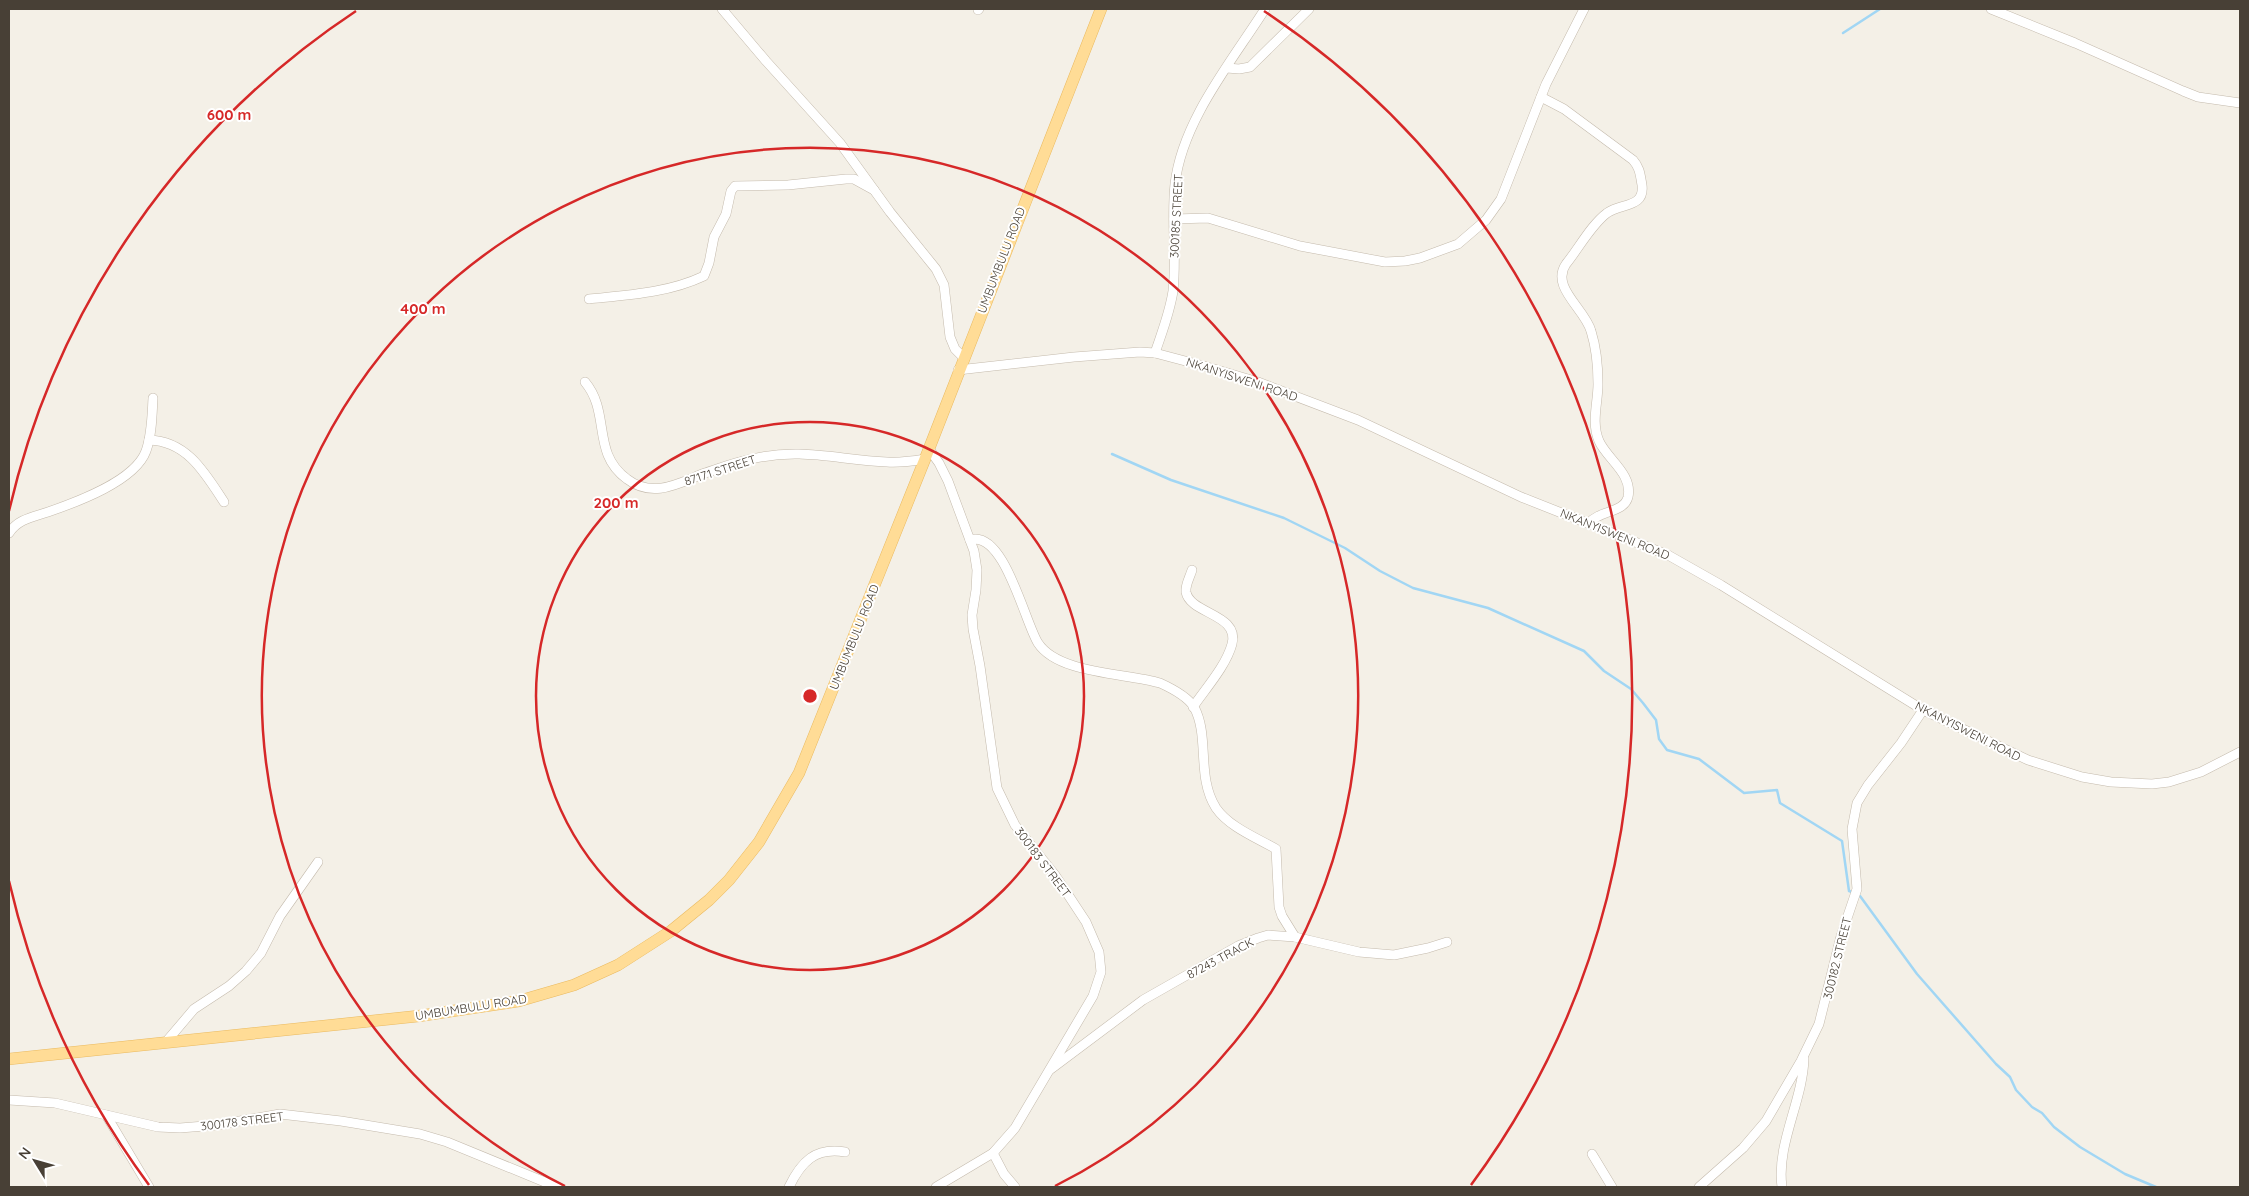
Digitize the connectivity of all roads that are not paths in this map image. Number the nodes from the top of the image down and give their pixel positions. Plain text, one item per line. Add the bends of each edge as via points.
1 (722, 9) edge
2 (1101, 9) edge
3 (1265, 9) edge
4 (1309, 9) edge
5 (1584, 9) edge
6 (1991, 9) edge
7 (1227, 68) junction
8 (1541, 97) junction
9 (2240, 103) edge
10 (874, 190) junction
11 (1174, 219) junction
12 (588, 298) dead end
13 (1155, 353) junction
14 (963, 357) junction
15 (958, 370) junction
16 (585, 382) dead end
17 (153, 398) dead end
18 (149, 440) junction
19 (927, 454) junction
20 (224, 502) dead end
21 (1589, 523) junction
22 (9, 533) edge
23 (970, 540) junction
24 (1192, 570) dead end
25 (1193, 706) junction
26 (1923, 710) junction
27 (2240, 752) edge
28 (318, 862) dead end
29 (1295, 937) junction
30 (1447, 942) dead end
31 (166, 1042) junction
32 (1804, 1055) junction
33 (9, 1059) edge
34 (1048, 1071) junction
35 (9, 1100) edge
36 (106, 1115) junction
37 (845, 1152) dead end
38 (993, 1153) junction
39 (1592, 1154) dead end
40 (149, 1187) edge
41 (557, 1187) edge
42 (789, 1187) edge
43 (936, 1187) edge
44 (1015, 1187) edge
45 (1612, 1187) edge
46 (1699, 1187) edge
47 (1782, 1187) edge

1 - 10 street via 829,129
2 - 14 main road, UMBUMBULU ROAD
3 - 7 street, 300185 STREET
4 - 7 street via 1250,67
5 - 8 street
6 - 9 street via 2190,94
7 - 11 street, 300185 STREET via 1204,104 1184,148 1175,183
8 - 11 street via 1502,199 1472,234 1443,251 1405,261 1385,262 1300,246 1208,218
8 - 21 street via 1564,109 1633,160 1639,168 1642,188 1635,203 1612,210 1601,219 1562,272 1565,290 1588,322 1594,343 1599,441 1622,473 1629,493 1622,507 1600,514
10 - 12 street via 846,179 732,188 704,276 649,293
10 - 14 street via 941,277 950,337
11 - 13 street, 300185 STREET via 1173,289
13 - 15 street, NKANYISWENI ROAD via 1120,352
13 - 21 street, NKANYISWENI ROAD via 1213,368 1306,400 1395,437 1521,497
14 - 15 main road, UMBUMBULU ROAD
15 - 19 main road, UMBUMBULU ROAD
16 - 19 street, 87171 STREET via 598,403 607,457 612,466 626,479 644,488 667,488 727,465 773,454 807,453 890,462
17 - 18 street
18 - 20 street via 170,442 185,452
18 - 22 street via 143,457 126,475 78,501 20,522
19 - 23 street via 944,470
19 - 31 main road, UMBUMBULU ROAD via 788,794 767,830 734,874 672,932 588,979 519,1001 428,1015
21 - 26 street, NKANYISWENI ROAD via 1687,565
23 - 25 street via 978,539 986,544 1005,564 1031,630 1049,653 1079,667 1160,683
23 - 34 street, 300183 STREET via 977,570 973,630 996,788 1015,826 1055,875 1086,922 1099,952 1101,972 1093,996
24 - 25 street via 1187,595 1194,603 1224,621 1233,641 1224,662
25 - 29 street via 1199,722 1205,778 1213,800 1226,820 1276,849 1279,907
26 - 27 street, NKANYISWENI ROAD via 2028,760 2082,777 2111,782 2169,782 2201,772
26 - 32 street, 300182 STREET via 1901,743 1878,769 1857,803 1852,829 1856,897 1841,936 1824,1012
28 - 31 street via 246,972 194,1009
29 - 30 street, 87243 TRACK via 1359,952 1394,956
29 - 34 street, 87243 TRACK via 1268,935 1238,946 1144,1000
31 - 33 main road, UMBUMBULU ROAD
32 - 46 street, 300182 STREET via 1753,1138
32 - 47 street via 1800,1088 1782,1163
34 - 38 street, 300183 STREET via 1015,1128
35 - 36 street, 300178 STREET via 55,1103
36 - 40 street
36 - 41 street, 300178 STREET via 145,1125 180,1128 280,1114 357,1123 447,1142
37 - 42 street via 815,1154 806,1161
38 - 43 street
38 - 44 street
39 - 45 street

